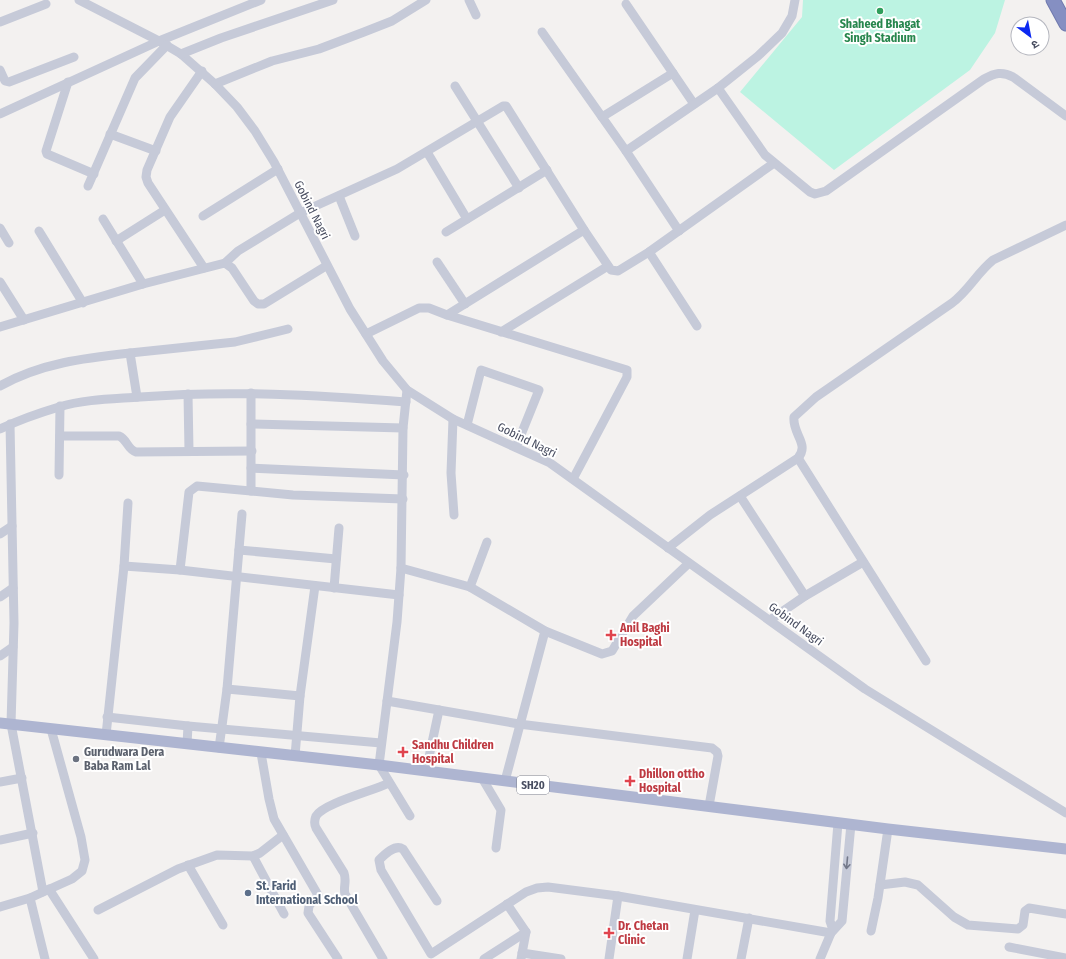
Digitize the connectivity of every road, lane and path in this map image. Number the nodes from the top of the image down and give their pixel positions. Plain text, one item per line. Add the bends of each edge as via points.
1 (79, 0) edge
2 (261, 0) edge
3 (333, 0) edge
4 (426, 0) edge
5 (469, 0) edge
6 (794, 0) edge
7 (1053, 0) edge
8 (46, 4) dead end
9 (626, 4) dead end
10 (476, 15) dead end
11 (0, 22) edge
12 (1066, 24) edge
13 (542, 32) dead end
14 (163, 43) junction
15 (181, 54) junction
16 (74, 57) dead end
17 (0, 70) edge
18 (202, 71) junction
19 (673, 73) junction
20 (68, 82) junction
21 (215, 84) junction
22 (455, 86) dead end
23 (718, 88) junction
24 (694, 104) junction
25 (0, 114) edge
26 (1066, 116) edge
27 (602, 117) junction
28 (478, 121) junction
29 (110, 134) junction
30 (156, 151) junction
31 (626, 151) junction
32 (427, 152) junction
33 (774, 163) junction
34 (278, 169) junction
35 (547, 170) junction
36 (94, 174) junction
37 (88, 186) dead end
38 (519, 188) junction
39 (339, 196) junction
40 (165, 210) junction
41 (300, 213) junction
42 (203, 216) dead end
43 (103, 219) dead end
44 (467, 219) junction
45 (1066, 225) edge
46 (0, 228) edge
47 (584, 230) junction
48 (39, 231) dead end
49 (446, 232) dead end
50 (679, 232) junction
51 (355, 236) dead end
52 (116, 241) junction
53 (9, 243) dead end
54 (649, 252) junction
55 (437, 262) dead end
56 (225, 263) junction
57 (326, 266) junction
58 (608, 266) junction
59 (204, 268) junction
60 (0, 282) edge
61 (143, 284) junction
62 (83, 303) junction
63 (465, 304) junction
64 (446, 315) junction
65 (24, 320) junction
66 (697, 326) dead end
67 (0, 327) edge
68 (288, 329) dead end
69 (502, 332) junction
70 (366, 334) junction
71 (130, 353) junction
72 (0, 386) edge
73 (407, 390) junction
74 (251, 393) junction
75 (188, 394) junction
76 (137, 397) junction
77 (406, 402) junction
78 (60, 406) junction
79 (453, 419) junction
80 (10, 424) junction
81 (252, 424) junction
82 (467, 425) junction
83 (404, 428) junction
84 (0, 429) edge
85 (60, 436) junction
86 (516, 447) junction
87 (252, 451) junction
88 (189, 452) junction
89 (798, 458) junction
90 (251, 468) junction
91 (59, 475) dead end
92 (404, 475) junction
93 (573, 479) junction
94 (251, 491) junction
95 (740, 496) junction
96 (403, 499) junction
97 (128, 503) dead end
98 (242, 514) dead end
99 (454, 515) dead end
100 (12, 526) junction
101 (339, 528) dead end
102 (0, 534) edge
103 (487, 542) dead end
104 (668, 548) junction
105 (239, 550) junction
106 (336, 559) junction
107 (863, 562) junction
108 (689, 563) junction
109 (124, 566) junction
110 (401, 568) junction
111 (180, 570) junction
112 (237, 578) junction
113 (315, 586) junction
114 (13, 588) junction
115 (334, 588) junction
116 (470, 588) junction
117 (399, 595) junction
118 (805, 596) junction
119 (0, 597) edge
120 (770, 620) junction
121 (545, 631) junction
122 (13, 647) junction
123 (0, 656) edge
124 (926, 660) dead end
125 (227, 690) junction
126 (300, 696) junction
127 (387, 701) junction
128 (439, 710) junction
129 (107, 717) junction
130 (5, 724) edge
131 (519, 724) junction
132 (188, 726) junction
133 (51, 729) junction
134 (222, 729) junction
135 (106, 735) junction
136 (297, 736) junction
137 (381, 743) junction
138 (187, 744) junction
139 (219, 748) junction
140 (261, 753) junction
141 (295, 756) junction
142 (378, 765) junction
143 (426, 771) junction
144 (22, 778) junction
145 (482, 778) junction
146 (505, 781) junction
147 (0, 782) edge
148 (389, 783) junction
149 (709, 806) junction
150 (1066, 813) edge
151 (410, 816) dead end
152 (838, 823) junction
153 (850, 824) junction
154 (888, 830) junction
155 (33, 833) junction
156 (283, 835) junction
157 (0, 840) edge
158 (496, 848) dead end
159 (1066, 849) edge
160 (253, 856) junction
161 (188, 865) junction
162 (880, 884) junction
163 (46, 891) junction
164 (618, 896) junction
165 (30, 898) junction
166 (437, 900) dead end
167 (507, 904) junction
168 (0, 907) edge
169 (98, 910) dead end
170 (695, 910) junction
171 (284, 914) dead end
172 (1066, 914) edge
173 (749, 918) junction
174 (223, 925) dead end
175 (870, 930) dead end
176 (832, 931) junction
177 (526, 932) junction
178 (1009, 947) dead end
179 (522, 956) edge
180 (432, 957) edge
181 (1066, 958) edge
182 (45, 959) edge
183 (94, 959) edge
184 (338, 959) edge
185 (383, 959) edge
186 (484, 959) edge
187 (561, 959) edge
188 (610, 959) edge
189 (687, 959) edge
190 (741, 959) edge
191 (820, 959) edge

1 - 14 street, Gobind Nagri
2 - 14 street
3 - 15 street
4 - 21 street via 392,21 318,49 272,61
5 - 10 street
6 - 23 street via 792,16 782,33
7 - 12 highway
8 - 11 street
9 - 19 street
13 - 27 street
14 - 15 street, Gobind Nagri
14 - 20 street
14 - 29 street via 135,78
15 - 18 street, Gobind Nagri
16 - 17 street via 9,82 5,81
18 - 21 street, Gobind Nagri
18 - 30 street via 170,117
19 - 24 street
19 - 27 street
20 - 25 street
20 - 36 street via 46,151 47,154
21 - 34 street, Gobind Nagri via 255,131
22 - 28 street
23 - 24 street
23 - 33 street via 754,142
24 - 31 street
26 - 33 street via 1013,77 1005,73 995,73 821,194 810,192
27 - 31 street
28 - 32 street
28 - 35 street via 506,106
28 - 38 street
29 - 30 street
29 - 36 street
30 - 40 street via 146,177
31 - 50 street
32 - 39 street
32 - 44 street
33 - 50 street
34 - 41 street, Gobind Nagri
34 - 42 street
35 - 38 street
35 - 47 street
36 - 37 street
38 - 44 street
39 - 41 street
39 - 51 street
40 - 52 street
40 - 59 street
41 - 56 street via 238,251
41 - 57 street, Gobind Nagri
43 - 52 street
44 - 49 street
45 - 89 street via 993,260 985,266 963,295 816,397 794,417 795,432 804,446
46 - 53 street
47 - 58 street
47 - 63 street
48 - 62 street
50 - 54 street
52 - 61 street
54 - 58 street via 618,271 614,272
54 - 66 street
55 - 63 street
56 - 57 street via 232,268 258,304 264,304
56 - 59 street
57 - 70 street, Gobind Nagri
58 - 69 street
59 - 61 street
60 - 65 street
61 - 62 street
62 - 65 street
63 - 64 street
64 - 69 street
64 - 70 street via 428,308 419,308
65 - 67 street
68 - 71 street via 235,342
69 - 93 street via 627,370 627,377
70 - 73 street, Gobind Nagri
71 - 72 street via 58,362
71 - 76 street
73 - 77 street
73 - 79 street, Gobind Nagri
74 - 75 street
74 - 77 street
74 - 81 street
75 - 76 street
75 - 88 street
76 - 78 street
77 - 83 street
78 - 80 street
78 - 85 street
79 - 82 street, Gobind Nagri
79 - 99 street via 451,465
80 - 84 street
80 - 100 street
81 - 83 street
81 - 87 street
82 - 86 street, Gobind Nagri
82 - 86 street via 481,370 539,390
83 - 92 street
85 - 88 street via 119,436 123,437 132,451 136,452
85 - 91 street
86 - 93 street, Gobind Nagri via 550,463
87 - 88 street
87 - 90 street
89 - 95 street
89 - 107 street
90 - 92 street
90 - 94 street
92 - 96 street
93 - 104 street, Gobind Nagri
94 - 96 street
94 - 111 street via 197,486 192,488 186,512
95 - 104 street via 699,523
95 - 118 street
96 - 110 street
97 - 109 street
98 - 105 street
100 - 102 street
100 - 114 street
101 - 106 street
103 - 116 street
104 - 108 street, Gobind Nagri
105 - 106 street
105 - 112 street
106 - 115 street
107 - 118 street
107 - 124 street
108 - 120 street, Gobind Nagri
108 - 121 street via 633,616 608,654 581,647
109 - 111 street
109 - 129 street
110 - 116 street
110 - 117 street
111 - 112 street
112 - 113 street
112 - 125 street
113 - 115 street
113 - 126 street
114 - 119 street
114 - 122 street
115 - 117 street
116 - 121 street
117 - 127 street
118 - 120 street
120 - 150 street, Gobind Nagri via 865,689
121 - 131 street
122 - 123 street
122 - 130 street
125 - 126 street
125 - 134 street
126 - 136 street
127 - 128 street
127 - 137 street
128 - 131 street
128 - 143 street
129 - 132 street
129 - 135 street
130 - 133 main road, SH20
130 - 144 street
131 - 146 street
131 - 149 street via 715,750 718,756
132 - 134 street
132 - 138 street
133 - 135 main road, SH20
133 - 163 street via 85,860 82,871 72,879
134 - 136 street
134 - 139 street
135 - 138 main road, SH20
136 - 137 street
136 - 141 street
137 - 142 street
138 - 139 main road, SH20
139 - 140 main road, SH20
140 - 141 main road, SH20
140 - 156 street via 274,819
141 - 142 main road, SH20
142 - 143 main road, SH20
142 - 148 street
143 - 145 main road, SH20
144 - 147 street
144 - 155 street
145 - 146 main road, SH20
145 - 158 street via 501,810
146 - 149 main road, SH20
148 - 151 street
148 - 185 street via 331,806 316,816 314,822 344,873 345,894
149 - 152 main road, SH20
152 - 153 main road, SH20
152 - 176 street via 830,921
153 - 154 main road, SH20
153 -> 176 street via 842,921
154 - 159 main road, SH20
154 - 162 street
155 - 157 street
155 - 163 street
156 - 160 street
156 - 184 street via 318,895 309,906 308,913
160 - 161 street via 217,855
160 - 171 street
161 - 169 street
161 - 174 street
162 - 172 street via 906,882 918,885 954,917 974,926 1018,929 1024,925 1025,911 1028,908
162 - 175 street
163 - 165 street
163 - 183 street
164 - 167 street via 548,887 537,888
164 - 170 street
164 - 188 street
165 - 168 street
165 - 182 street
166 - 180 street via 403,849 395,848 379,860 381,870
167 - 177 street
167 - 180 street
170 - 173 street
170 - 189 street
173 - 176 street
173 - 190 street
176 - 191 street
177 - 179 street
177 - 186 street
178 - 181 street
179 - 187 street

